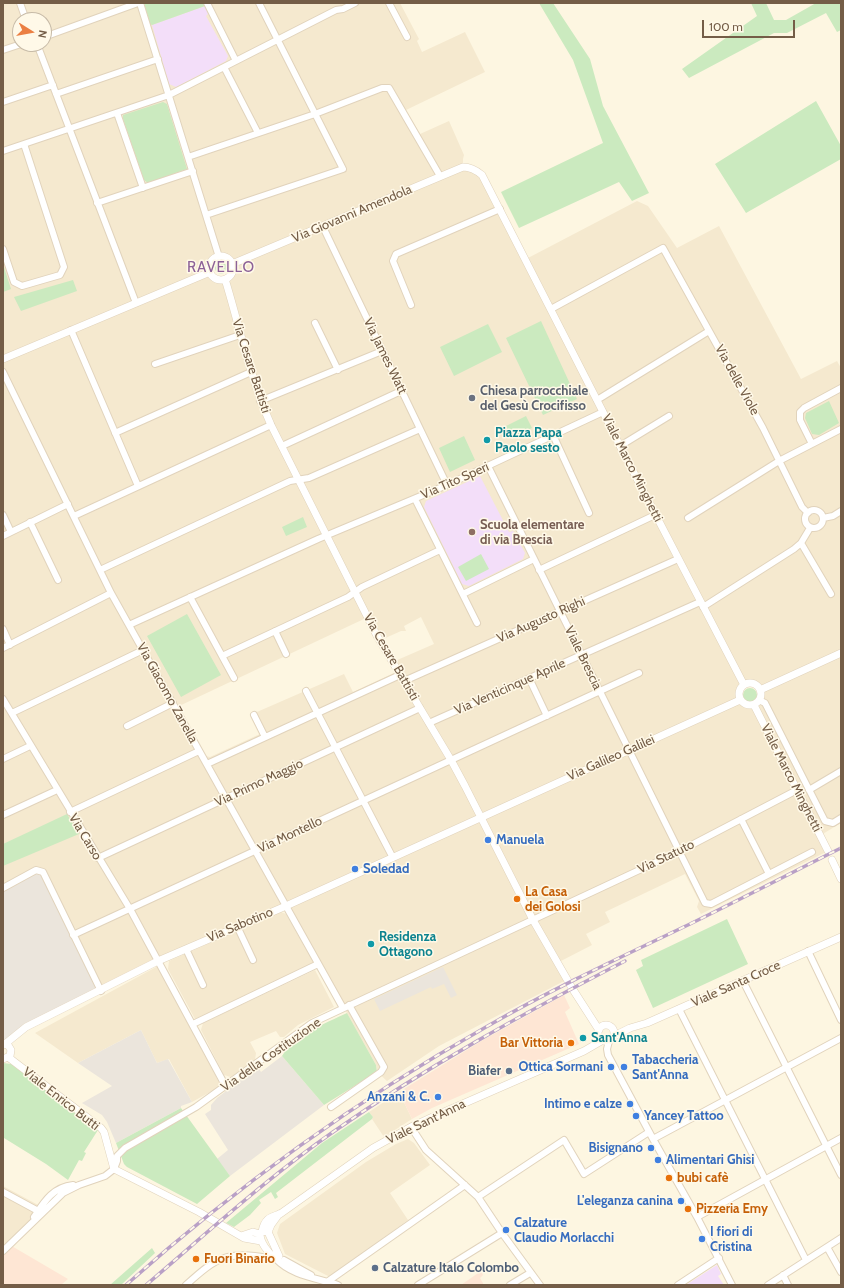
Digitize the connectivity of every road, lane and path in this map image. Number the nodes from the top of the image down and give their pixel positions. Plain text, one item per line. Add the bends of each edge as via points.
1 (139, 3) edge
2 (207, 3) edge
3 (259, 3) edge
4 (355, 3) edge
5 (390, 3) edge
6 (52, 34) edge
7 (407, 37) dead end
8 (277, 40) junction
9 (40, 52) edge
10 (158, 59) junction
11 (236, 61) junction
12 (224, 67) junction
13 (52, 85) junction
14 (56, 94) junction
15 (169, 95) junction
16 (3, 102) edge
17 (117, 112) junction
18 (315, 114) junction
19 (69, 129) junction
20 (258, 133) junction
21 (24, 144) junction
22 (3, 151) edge
23 (188, 157) junction
24 (473, 169) joint
25 (193, 171) junction
26 (440, 176) junction
27 (142, 188) junction
28 (97, 203) junction
29 (500, 209) junction
30 (206, 215) junction
31 (323, 227) junction
32 (3, 249) edge
33 (219, 257) junction
34 (232, 264) junction
35 (210, 272) junction
36 (225, 279) junction
37 (136, 303) junction
38 (411, 305) dead end
39 (551, 309) junction
40 (315, 323) dead end
41 (71, 330) junction
42 (710, 331) junction
43 (240, 335) junction
44 (382, 351) junction
45 (3, 359) edge
46 (155, 364) dead end
47 (338, 370) junction
48 (3, 372) edge
49 (251, 372) junction
50 (841, 388) edge
51 (401, 390) junction
52 (597, 400) junction
53 (260, 401) junction
54 (604, 412) junction
55 (669, 416) dead end
56 (271, 425) junction
57 (420, 429) junction
58 (841, 429) edge
59 (115, 433) junction
60 (553, 435) junction
61 (812, 444) junction
62 (282, 446) junction
63 (620, 446) junction
64 (779, 461) junction
65 (488, 466) junction
66 (299, 480) junction
67 (447, 485) junction
68 (138, 486) junction
69 (415, 499) junction
70 (68, 504) junction
71 (841, 511) edge
72 (589, 513) dead end
73 (808, 513) junction
74 (3, 515) edge
75 (655, 515) junction
76 (74, 516) junction
77 (688, 518) dead end
78 (823, 518) junction
79 (30, 522) junction
80 (810, 528) junction
81 (11, 532) junction
82 (3, 536) edge
83 (327, 536) junction
84 (801, 543) junction
85 (440, 550) junction
86 (534, 559) junction
87 (678, 559) junction
88 (100, 570) junction
89 (539, 570) junction
90 (58, 580) dead end
91 (355, 592) junction
92 (111, 593) junction
93 (463, 594) junction
94 (831, 594) dead end
95 (190, 597) junction
96 (702, 605) junction
97 (560, 612) junction
98 (477, 623) dead end
99 (129, 626) junction
100 (3, 629) edge
101 (275, 631) junction
102 (10, 644) junction
103 (3, 648) edge
104 (143, 650) junction
105 (841, 653) edge
106 (286, 654) dead end
107 (581, 655) junction
108 (222, 656) junction
109 (639, 673) dead end
110 (234, 678) dead end
111 (402, 678) junction
112 (529, 678) junction
113 (744, 686) junction
114 (760, 690) junction
115 (306, 691) dead end
116 (600, 691) junction
117 (3, 699) edge
118 (740, 700) junction
119 (757, 702) junction
120 (173, 703) junction
121 (3, 708) edge
122 (420, 708) junction
123 (12, 713) junction
124 (317, 713) junction
125 (254, 715) dead end
126 (547, 716) junction
127 (429, 723) junction
128 (127, 726) dead end
129 (265, 737) junction
130 (30, 746) junction
131 (335, 747) junction
132 (629, 750) junction
133 (199, 751) junction
134 (3, 759) edge
135 (451, 760) junction
136 (207, 764) junction
137 (841, 771) edge
138 (57, 790) junction
139 (797, 790) junction
140 (809, 790) junction
141 (226, 798) junction
142 (363, 801) junction
143 (70, 812) junction
144 (3, 815) edge
145 (481, 816) junction
146 (841, 818) edge
147 (741, 819) junction
148 (255, 851) junction
149 (680, 851) junction
150 (812, 852) dead end
151 (828, 852) dead end
152 (392, 856) junction
153 (98, 858) junction
154 (832, 860) dead end
155 (769, 874) junction
156 (841, 879) edge
157 (4, 886) edge
158 (286, 906) junction
159 (130, 909) junction
160 (533, 920) junction
161 (237, 926) junction
162 (73, 935) junction
163 (841, 937) edge
164 (186, 949) junction
165 (808, 951) junction
166 (253, 960) dead end
167 (158, 961) junction
168 (318, 964) junction
169 (743, 981) junction
170 (203, 985) dead end
171 (101, 991) junction
172 (349, 1005) junction
173 (342, 1008) junction
174 (679, 1009) junction
175 (841, 1020) edge
176 (193, 1024) junction
177 (612, 1027) junction
178 (630, 1028) junction
179 (600, 1029) junction
180 (841, 1038) edge
181 (609, 1039) junction
182 (4, 1044) edge
183 (584, 1051) junction
184 (5, 1058) edge
185 (786, 1067) junction
186 (226, 1087) junction
187 (724, 1100) junction
188 (331, 1107) dead end
189 (411, 1128) junction
190 (649, 1132) junction
191 (841, 1138) edge
192 (653, 1139) junction
193 (826, 1146) junction
194 (114, 1169) junction
195 (841, 1175) edge
196 (765, 1180) junction
197 (464, 1185) junction
198 (3, 1192) edge
199 (478, 1197) junction
200 (40, 1212) junction
201 (697, 1217) junction
202 (502, 1233) junction
203 (263, 1235) junction
204 (841, 1238) edge
205 (9, 1246) junction
206 (827, 1247) junction
207 (3, 1251) edge
208 (3, 1254) edge
209 (276, 1257) junction
210 (719, 1258) junction
211 (806, 1260) junction
212 (841, 1272) edge
213 (530, 1273) junction
214 (783, 1275) junction
215 (327, 1282) junction
216 (186, 1285) edge
217 (338, 1285) edge
218 (418, 1285) edge
219 (510, 1285) edge
220 (540, 1285) edge
221 (678, 1285) edge
222 (732, 1285) edge
223 (768, 1285) edge
224 (788, 1285) edge

1 - 6 street
1 - 10 street
2 - 11 street
3 - 8 street
4 - 8 street
5 - 7 street
8 - 11 street
8 - 18 street
9 - 13 street
10 - 14 street
10 - 15 street
11 - 12 street
12 - 15 street
12 - 20 street
13 - 14 street
13 - 16 street
14 - 19 street
15 - 17 street
15 - 23 street
17 - 19 street
17 - 27 street
18 - 20 street
18 - 26 street via 382,88 389,88
18 - 30 street via 343,168
19 - 21 street
19 - 28 street
20 - 23 street
21 - 22 street
21 - 32 street via 64,267 60,276 22,286 14,282
23 - 25 street
24 - 26 street, Via Giovanni Amendola via 463,167
24 - 29 street, Viale Marco Minghetti via 482,175
25 - 27 street
25 - 30 street
26 - 31 street, Via Giovanni Amendola
27 - 28 street
28 - 37 street
29 - 38 street via 396,254 393,261
29 - 39 street, Viale Marco Minghetti
30 - 33 street
31 - 34 street, Via Giovanni Amendola
31 - 44 street, Via James Watt
33 - 34 street via 227,258
33 - 35 street via 211,262
34 - 36 street via 232,273
35 - 36 street via 216,279
35 - 37 street
36 - 43 street, Via Cesare Battisti
37 - 41 street
39 - 42 street, Via delle Viole via 663,248
39 - 52 street, Viale Marco Minghetti
40 - 47 street
41 - 45 street
41 - 59 street
42 - 52 street
42 - 64 street, Via delle Viole
43 - 46 street
43 - 49 street, Via Cesare Battisti
44 - 47 street
44 - 51 street, Via James Watt
47 - 53 street
48 - 70 street, Via Giacomo Zanella
49 - 53 street, Via Cesare Battisti
49 - 59 street
50 - 61 street via 800,412 800,420
51 - 57 street, Via James Watt
51 - 62 street
52 - 54 street, Viale Marco Minghetti
53 - 56 street, Via Cesare Battisti
54 - 60 street, Via Tito Speri
54 - 63 street, Viale Marco Minghetti
55 - 63 street
56 - 62 street, Via Cesare Battisti
56 - 68 street
57 - 66 street via 309,478
57 - 67 street, Via James Watt
58 - 61 street
59 - 68 street
60 - 65 street, Via Tito Speri
60 - 72 street
61 - 64 street
62 - 66 street, Via Cesare Battisti
63 - 75 street, Viale Marco Minghetti
64 - 73 street, Via delle Viole via 802,507
64 - 77 street
65 - 67 street, Via Tito Speri
65 - 86 street, Viale Brescia
66 - 83 street, Via Cesare Battisti
66 - 88 street
67 - 69 street, Via Tito Speri
68 - 76 street
69 - 83 street, Via Tito Speri
69 - 85 street
70 - 76 street, Via Giacomo Zanella
70 - 79 street
71 - 78 street
73 - 78 street via 816,510
73 - 80 street via 805,521
74 - 81 street
75 - 87 street, Viale Marco Minghetti
75 - 89 street
76 - 88 street, Via Giacomo Zanella
78 - 80 street via 818,527
79 - 81 street
79 - 90 street
80 - 84 street
81 - 82 street
83 - 91 street, Via Cesare Battisti
83 - 95 street, Via Tito Speri
84 - 94 street
84 - 96 street, Via Venticinque Aprile
85 - 91 street
85 - 93 street
86 - 89 street, Viale Brescia
86 - 93 street
87 - 96 street, Viale Marco Minghetti
87 - 97 street, Via Augusto Righi
88 - 92 street, Via Giacomo Zanella
89 - 97 street, Viale Brescia
91 - 101 street
91 - 111 street, Via Cesare Battisti
92 - 99 street, Via Giacomo Zanella
92 - 102 street
93 - 98 street
95 - 99 street, Via Tito Speri
95 - 108 street
96 - 107 street, Via Venticinque Aprile
96 - 113 street, Viale Marco Minghetti
97 - 107 street, Viale Brescia
97 - 111 street, Via Augusto Righi
99 - 104 street, Via Giacomo Zanella
100 - 102 street
101 - 106 street
101 - 108 street
102 - 103 street
104 - 120 street, Via Giacomo Zanella
104 - 123 street
105 - 114 street
107 - 112 street, Via Venticinque Aprile
107 - 116 street, Viale Brescia
108 - 110 street
109 - 116 street, Via Montello
111 - 122 street, Via Cesare Battisti
111 - 124 street, Via Augusto Righi
112 - 126 street
112 - 127 street, Via Venticinque Aprile
113 - 114 street via 754,684
113 - 118 street via 740,690
114 - 119 street
115 - 124 street
116 - 126 street, Via Montello
116 - 132 street, Viale Brescia
117 - 123 street, Via Carso
118 - 119 street via 745,704
118 - 132 street, Via Galileo Galilei
119 - 139 street, Viale Marco Minghetti
119 - 140 street via 764,703
120 - 128 street
120 - 133 street, Via Giacomo Zanella
121 - 123 street
122 - 127 street, Via Cesare Battisti
122 - 131 street, Via Primo Maggio
123 - 130 street, Via Carso
124 - 129 street, Via Augusto Righi
124 - 131 street
125 - 129 street
126 - 135 street, Via Montello
127 - 135 street, Via Cesare Battisti
129 - 136 street, Via Augusto Righi
130 - 134 street
130 - 138 street, Via Carso
131 - 141 street, Via Primo Maggio
131 - 142 street
132 - 145 street, Via Galileo Galilei
132 - 149 street, Viale Brescia
133 - 136 street, Via Giacomo Zanella
133 - 143 street
135 - 142 street, Via Montello
135 - 145 street, Via Cesare Battisti
136 - 141 street, Via Giacomo Zanella
137 - 140 street
138 - 143 street, Via Carso
138 - 144 street
139 - 147 street, Via Statuto
139 - 151 street, Viale Marco Minghetti
140 - 146 street via 825,821 833,823
141 - 148 street, Via Giacomo Zanella
141 - 153 street, Via Primo Maggio
142 - 148 street, Via Montello
142 - 152 street
143 - 153 street, Via Carso
145 - 152 street, Via Sabotino
145 - 160 street, Via Cesare Battisti
147 - 149 street, Via Statuto
147 - 155 street
148 - 158 street, Via Giacomo Zanella
148 - 159 street, Via Montello
149 - 155 street, Viale Brescia via 705,903 711,904
149 - 160 street, Via Statuto
150 - 155 street
152 - 158 street, Via Sabotino
153 - 159 street, Via Carso
154 - 156 street
157 - 162 street via 36,870 43,872
158 - 161 street, Via Sabotino
158 - 168 street, Via Giacomo Zanella
159 - 162 street, Via Montello
159 - 167 street, Via Carso
160 - 172 street, Via della Costituzione
160 - 179 street, Via Cesare Battisti via 572,988
161 - 164 street, Via Sabotino
161 - 166 street
162 - 171 street
163 - 165 street, Viale Santa Croce
164 - 167 street, Via Sabotino
164 - 170 street
165 - 169 street, Viale Santa Croce
165 - 175 street
167 - 171 street, Via Sabotino
167 - 176 street, Via Carso
168 - 173 street, Via Giacomo Zanella
168 - 176 street
169 - 174 street, Viale Santa Croce
169 - 185 street
171 - 182 street, Via Sabotino via 26,1027
172 - 173 street, Via della Costituzione
172 - 188 street via 384,1067 381,1072
173 - 186 street, Via della Costituzione via 312,1023
174 - 178 street, Viale Santa Croce
174 - 187 street
176 - 186 street, Via Carso
177 - 178 street, Viale Santa Croce
177 - 179 street via 607,1025
177 - 181 street via 614,1031
178 - 181 street, Viale Santa Croce
179 - 181 street via 599,1037
179 - 183 street, Viale Sant'Anna
180 - 185 street
181 - 183 street, Viale Sant'Anna
181 - 190 street via 608,1055
182 - 184 street via 11,1050 10,1056
183 - 189 street, Viale Sant'Anna
184 - 194 street, Viale Enrico Butti via 101,1128
185 - 187 street
185 - 193 street
186 - 194 street, Via della Costituzione via 192,1110 125,1148 117,1156
187 - 192 street
187 - 196 street
189 - 197 street via 426,1150
189 - 203 street, Viale Sant'Anna via 373,1148 280,1214 266,1220 263,1223
190 - 192 street
190 - 199 street via 584,1174 564,1140
191 - 193 street
192 - 201 street
193 - 195 street
193 - 196 street
194 - 200 street via 105,1176 60,1188 48,1198
194 - 203 street via 241,1236 252,1240
196 - 201 street
196 - 211 street
197 - 199 street
197 - 215 street
198 - 200 street
199 - 202 street
200 - 205 street
201 - 210 street
202 - 213 street
202 - 218 street
203 - 209 street
203 - 209 street
204 - 206 street
205 - 207 street
205 - 208 street
206 - 211 street
206 - 212 street
209 - 215 street via 280,1263 293,1271 308,1278
209 - 216 street via 241,1254 223,1257
210 - 221 street
210 - 222 street
211 - 214 street
213 - 219 street
213 - 220 street
214 - 223 street
214 - 224 street
215 - 217 street

